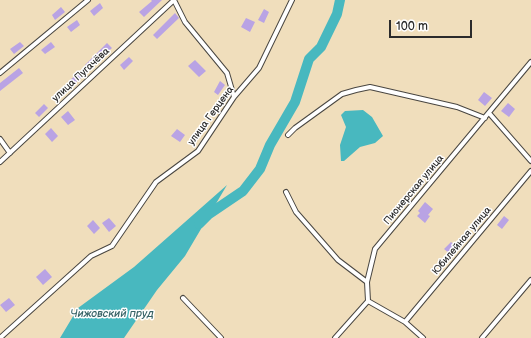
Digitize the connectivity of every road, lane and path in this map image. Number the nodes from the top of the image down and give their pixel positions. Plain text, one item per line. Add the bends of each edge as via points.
1 (88, 0) edge
2 (174, 0) edge
3 (292, 0) edge
4 (531, 62) edge
5 (0, 73) edge
6 (234, 97) junction
7 (490, 113) junction
8 (485, 118) junction
9 (288, 135) dead end
10 (0, 139) edge
11 (10, 153) junction
12 (531, 161) edge
13 (0, 162) edge
14 (531, 171) edge
15 (286, 192) dead end
16 (531, 280) edge
17 (367, 282) junction
18 (182, 298) dead end
19 (368, 301) junction
20 (405, 322) junction
21 (0, 338) edge
22 (222, 338) edge
23 (335, 338) edge
24 (423, 338) edge
25 (482, 338) edge

1 - 5 street
2 - 6 street via 185,22 227,73
2 - 11 street, улица Пугачёва
3 - 6 street, улица Герцена via 259,68
4 - 7 street, Пионерская улица
6 - 21 street, улица Герцена via 198,151 156,182 112,246 91,256
7 - 8 street, Пионерская улица
7 - 12 street
8 - 9 street via 457,107 370,87 342,94
8 - 17 street, Пионерская улица via 375,249
10 - 11 street
11 - 13 street, улица Пугачёва
14 - 20 street, Юбилейная улица
15 - 17 street via 296,212 338,260
16 - 25 street
17 - 19 street, Пионерская улица
18 - 22 street
19 - 20 street
19 - 23 street
20 - 24 street

